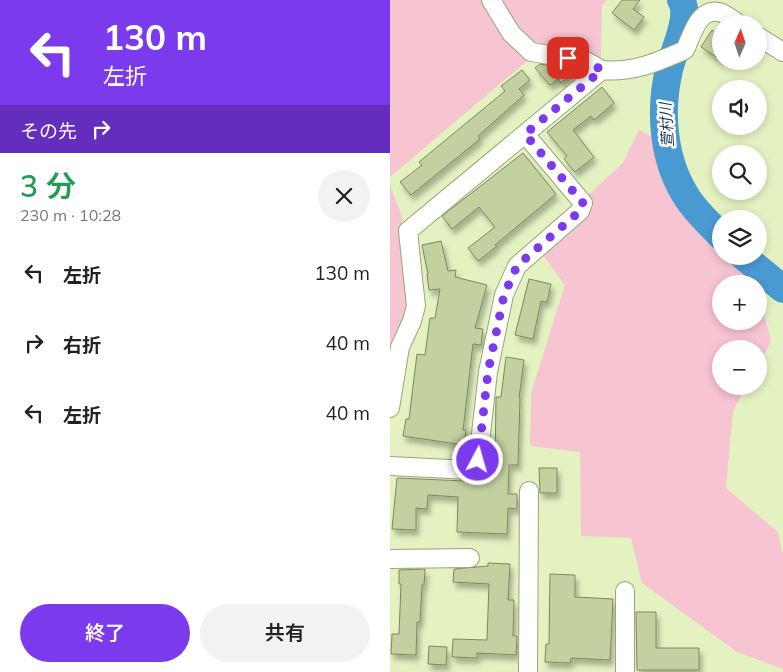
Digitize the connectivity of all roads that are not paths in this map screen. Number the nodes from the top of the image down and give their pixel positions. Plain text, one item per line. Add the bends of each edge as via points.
1 (492, 0) edge
2 (724, 15) edge
3 (768, 42) edge
4 (783, 52) edge
5 (602, 70) junction
6 (525, 134) junction
7 (390, 408) edge
8 (390, 466) edge
9 (528, 492) dead end
10 (390, 558) edge
11 (470, 558) dead end
12 (625, 591) dead end
13 (528, 672) edge
14 (625, 672) edge

1 - 5 street via 511,33 531,52 586,61
2 - 5 street via 709,12 700,17 685,50 658,62 618,72
3 - 4 street
5 - 6 street
6 - 7 street via 408,231 416,306 400,346
6 - 8 street via 583,203 580,211 517,266 504,295 488,372 478,460 470,470
9 - 13 street
10 - 11 street
12 - 14 street

